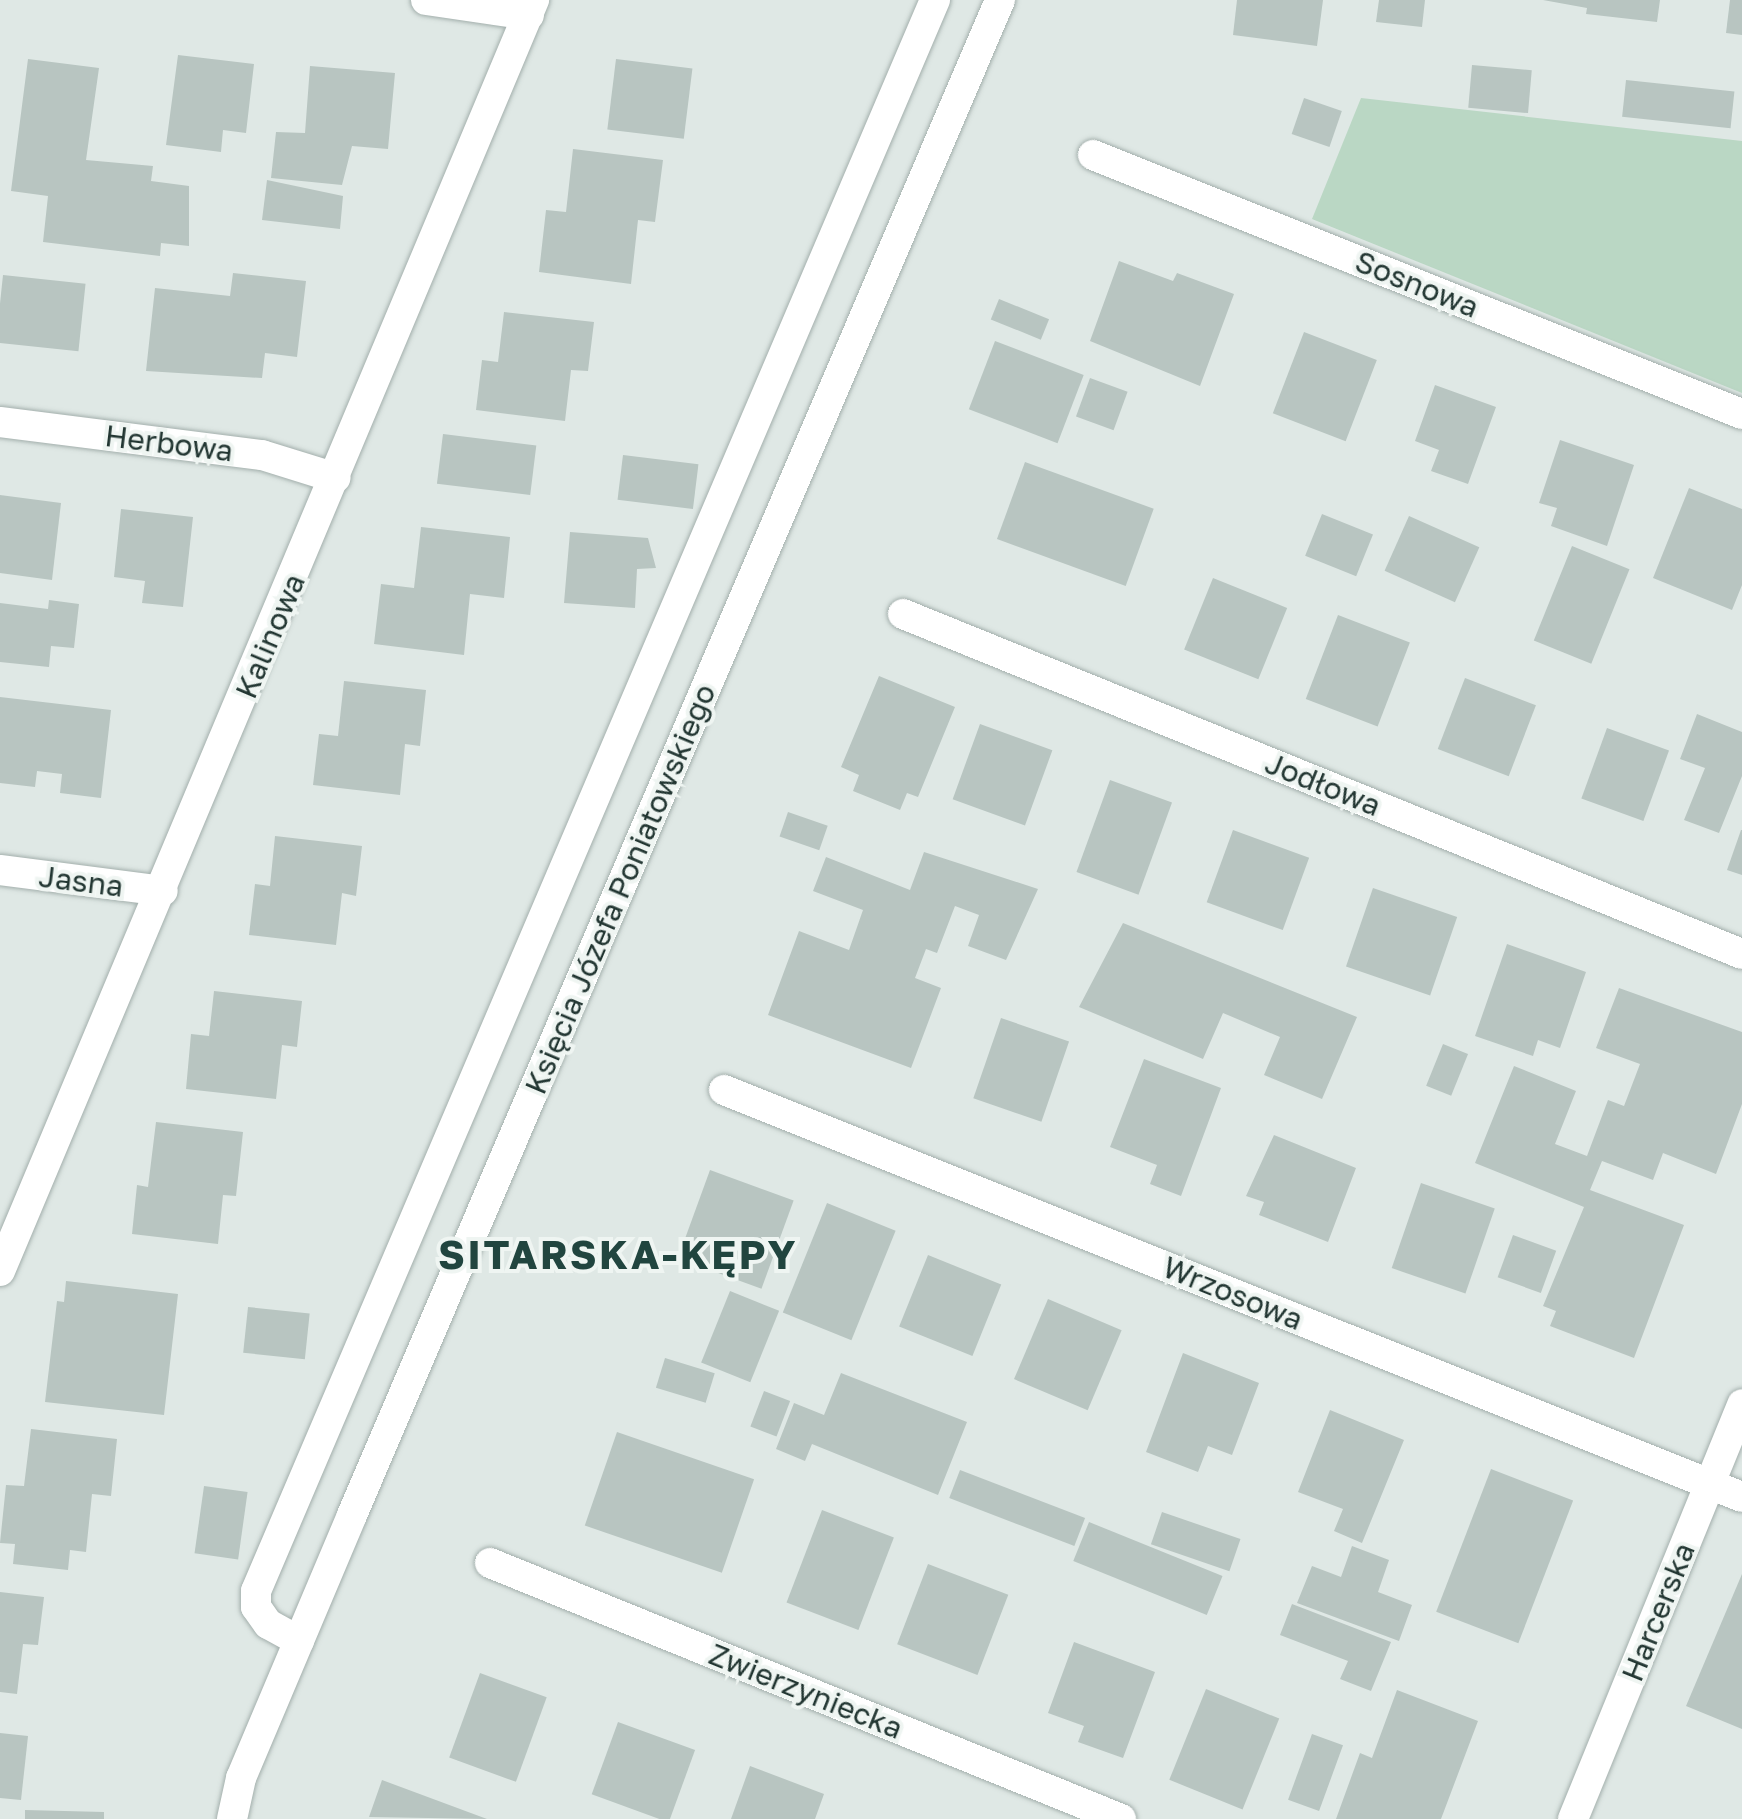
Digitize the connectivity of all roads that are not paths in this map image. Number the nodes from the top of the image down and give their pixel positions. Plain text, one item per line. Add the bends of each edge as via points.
1 (426, 0) edge
2 (936, 0) edge
3 (1000, 0) edge
4 (532, 7) edge
5 (1092, 155) dead end
6 (1742, 414) edge
7 (0, 422) edge
8 (336, 478) junction
9 (903, 614) dead end
10 (0, 870) edge
11 (162, 892) junction
12 (1742, 954) edge
13 (724, 1090) dead end
14 (0, 1271) edge
15 (1742, 1404) edge
16 (1710, 1484) junction
17 (1742, 1497) edge
18 (490, 1563) dead end
19 (298, 1641) junction
20 (241, 1778) junction
21 (212, 1819) edge
22 (232, 1819) edge
23 (1121, 1819) edge
24 (1573, 1819) edge

1 - 4 street
2 - 19 street via 256,1590 256,1607 268,1624
3 - 19 street, Księcia Józefa Poniatowskiego
4 - 8 street, Kalinowa
5 - 6 street, Sosnowa
7 - 8 street, Herbowa via 262,455
8 - 11 street, Kalinowa
9 - 12 street, Jodłowa
10 - 11 street, Jasna
11 - 14 street, Kalinowa
13 - 16 street, Wrzosowa
15 - 16 street, Harcerska
16 - 17 street, Wrzosowa
16 - 24 street, Harcerska
18 - 23 street, Zwierzyniecka
19 - 20 street, Księcia Józefa Poniatowskiego
20 - 21 street, Księcia Józefa Poniatowskiego
20 - 22 street, Księcia Józefa Poniatowskiego

